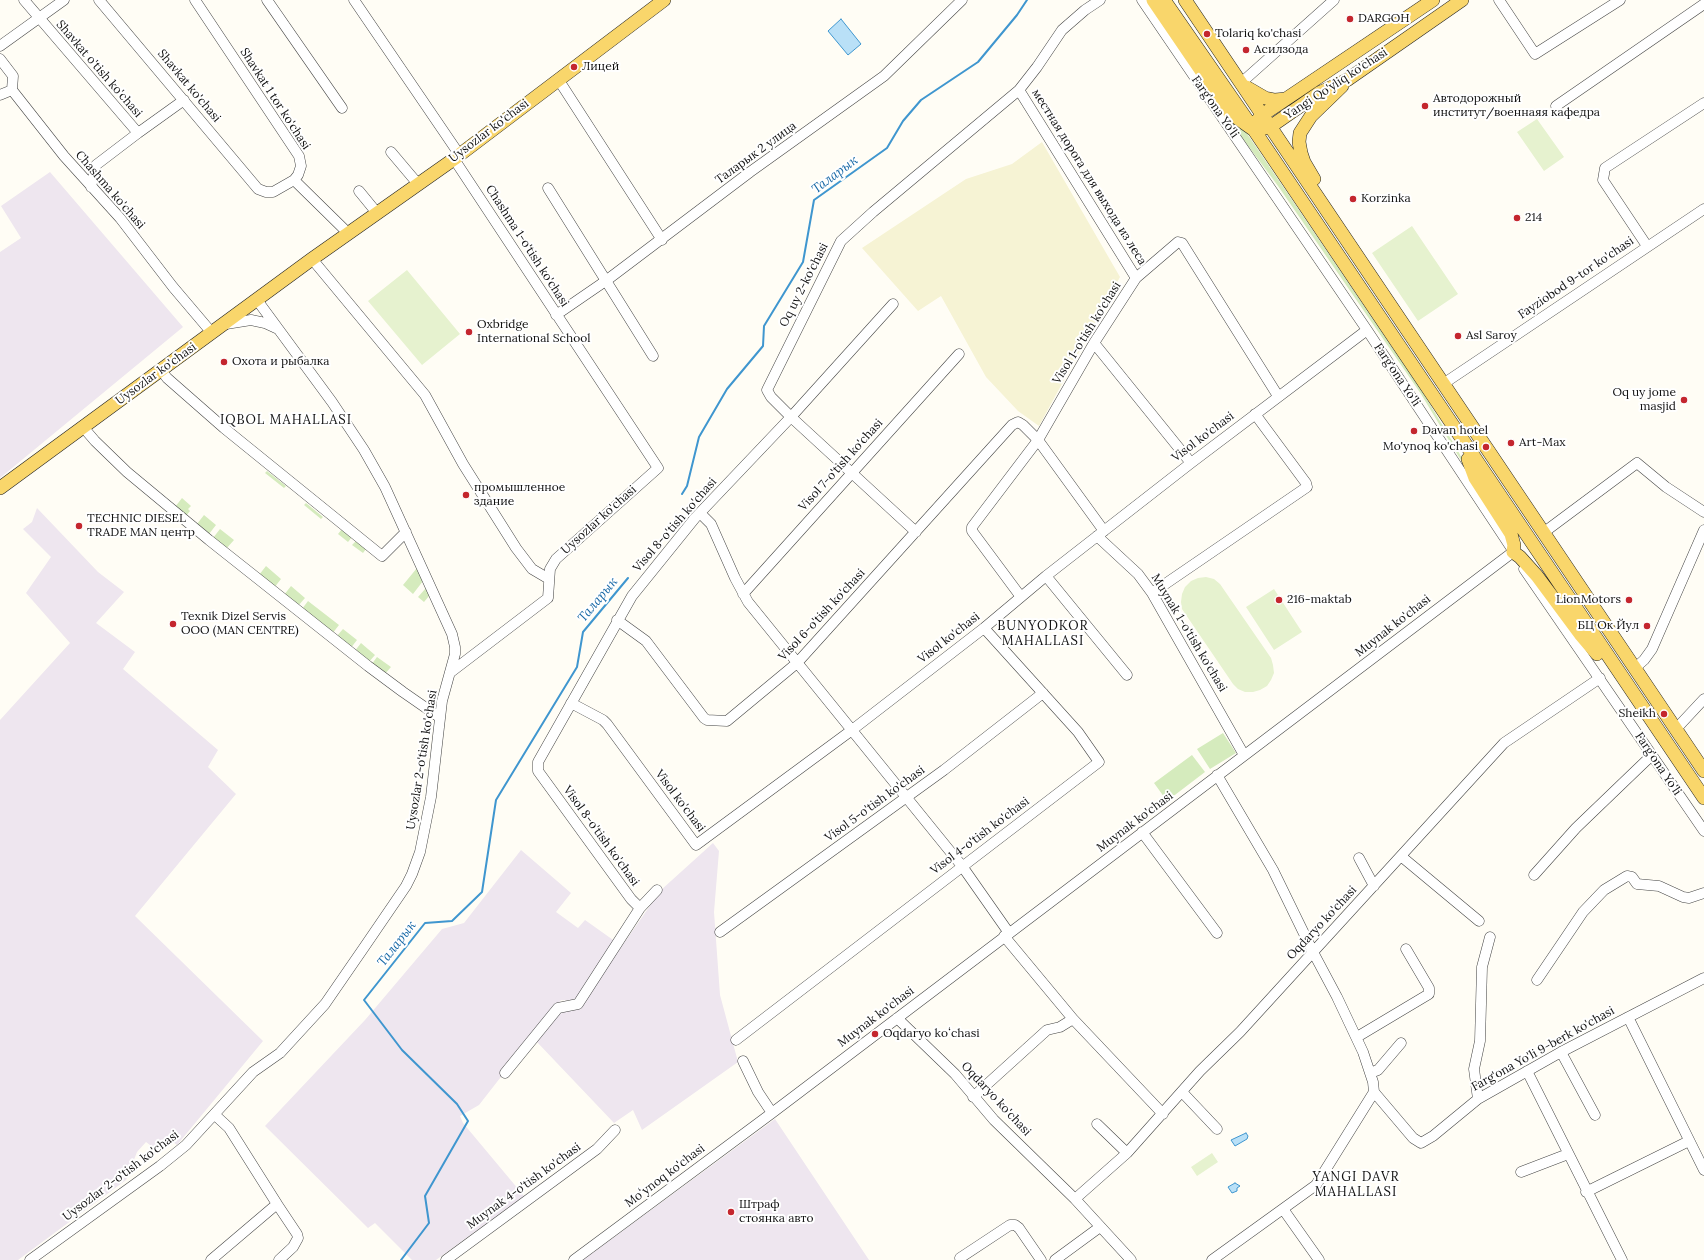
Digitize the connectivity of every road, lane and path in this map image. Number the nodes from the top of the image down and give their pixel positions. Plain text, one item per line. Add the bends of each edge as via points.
1 (24, 0) edge
2 (64, 0) edge
3 (99, 0) edge
4 (267, 0) edge
5 (354, 0) edge
6 (664, 0) edge
7 (962, 0) edge
8 (1100, 0) edge
9 (1142, 0) edge
10 (1153, 0) edge
11 (1164, 0) edge
12 (1185, 0) edge
13 (1333, 0) edge
14 (1433, 0) edge
15 (1462, 0) edge
16 (1498, 0) edge
17 (1620, 0) edge
18 (198, 1) edge
19 (1704, 4) edge
20 (38, 18) junction
21 (0, 46) edge
22 (0, 59) edge
23 (558, 79) junction
24 (1347, 80) junction
25 (1241, 83) junction
26 (12, 90) junction
27 (1019, 90) junction
28 (0, 95) edge
29 (1286, 99) junction
30 (184, 100) junction
31 (1704, 103) edge
32 (1556, 106) dead end
33 (342, 108) dead end
34 (1262, 115) junction
35 (1270, 127) junction
36 (1254, 130) junction
37 (138, 133) junction
38 (391, 152) dead end
39 (456, 156) junction
40 (294, 180) junction
41 (418, 184) junction
42 (91, 187) junction
43 (548, 188) dead end
44 (359, 191) dead end
45 (1704, 209) edge
46 (377, 213) junction
47 (1334, 224) junction
48 (348, 233) junction
49 (662, 240) junction
50 (1647, 246) junction
51 (312, 259) junction
52 (1136, 278) junction
53 (607, 280) junction
54 (257, 300) junction
55 (893, 304) dead end
56 (556, 315) junction
57 (217, 329) junction
58 (279, 329) junction
59 (1367, 330) junction
60 (1094, 343) junction
61 (959, 354) dead end
62 (653, 356) dead end
63 (161, 370) junction
64 (1443, 384) junction
65 (1278, 396) junction
66 (1255, 414) junction
67 (791, 416) junction
68 (1018, 422) joint
69 (83, 426) junction
70 (1458, 435) junction
71 (1038, 440) junction
72 (1191, 463) junction
73 (658, 468) joint
74 (852, 473) junction
75 (0, 488) edge
76 (1704, 512) edge
77 (700, 513) junction
78 (1704, 530) edge
79 (406, 532) junction
80 (916, 532) junction
81 (1100, 533) junction
82 (1543, 533) junction
83 (1513, 552) junction
84 (1046, 576) junction
85 (549, 579) junction
86 (1152, 593) junction
87 (743, 594) junction
88 (1021, 597) junction
89 (617, 620) junction
90 (984, 628) junction
91 (797, 663) junction
92 (1635, 668) junction
93 (450, 672) junction
94 (1127, 675) dead end
95 (1600, 678) junction
96 (1044, 693) junction
97 (1704, 699) edge
98 (571, 703) junction
99 (1639, 704) junction
100 (439, 717) junction
101 (1676, 729) junction
102 (852, 730) junction
103 (1244, 755) junction
104 (1652, 755) junction
105 (1704, 770) edge
106 (1217, 775) junction
107 (907, 796) junction
108 (1704, 798) edge
109 (1704, 831) edge
110 (1142, 832) junction
111 (1402, 857) junction
112 (1358, 858) dead end
113 (962, 866) junction
114 (1534, 875) dead end
115 (1374, 886) junction
116 (657, 890) dead end
117 (1704, 893) edge
118 (640, 908) junction
119 (1479, 921) dead end
120 (720, 932) dead end
121 (1217, 933) dead end
122 (1006, 934) junction
123 (1490, 937) dead end
124 (1406, 949) dead end
125 (1313, 952) junction
126 (1704, 978) edge
127 (1536, 980) dead end
128 (1628, 1017) junction
129 (897, 1018) junction
130 (1073, 1019) junction
131 (1356, 1037) junction
132 (736, 1040) dead end
133 (1401, 1043) dead end
134 (1560, 1052) junction
135 (743, 1061) dead end
136 (1527, 1071) junction
137 (505, 1073) dead end
138 (1370, 1074) junction
139 (1182, 1092) junction
140 (1374, 1092) junction
141 (973, 1097) junction
142 (1478, 1099) junction
143 (772, 1112) junction
144 (1163, 1114) junction
145 (215, 1115) junction
146 (1595, 1115) dead end
147 (1097, 1124) dead end
148 (615, 1130) dead end
149 (1217, 1130) dead end
150 (1690, 1141) junction
151 (1127, 1153) junction
152 (1568, 1154) junction
153 (1704, 1170) edge
154 (1521, 1172) dead end
155 (1586, 1192) junction
156 (1075, 1199) junction
157 (277, 1204) junction
158 (1283, 1210) junction
159 (1100, 1226) junction
160 (960, 1258) dead end
161 (215, 1259) edge
162 (30, 1260) edge
163 (278, 1260) edge
164 (446, 1260) edge
165 (574, 1260) edge
166 (1041, 1260) edge
167 (1054, 1260) edge
168 (1131, 1260) edge
169 (1212, 1260) edge
170 (1319, 1260) edge
171 (1622, 1260) edge

1 - 20 street, Shavkat o'tish ko'chasi
2 - 20 street
3 - 30 street, Shavkat ko'chasi
4 - 33 street
5 - 39 street, Chashma 1-o'tish ko'chasi
6 - 23 main road, Uysozlar ko'chasi
7 - 49 street, Таларык 2 улица via 884,76 750,172
8 - 27 street, Oq uy 2-ko'chasi via 1062,30
9 - 59 street, Farg'ona Yo'li
10 - 36 main road via 1230,113
11 - 36 main road, Farg'ona Yo'li
12 - 25 main road
13 - 25 street
14 - 29 main road, Yangi Qo'yliq ko'chasi
15 - 24 main road, Yangi Qo'yliq ko'chasi
16 - 17 street via 1536,54
18 - 40 street, Shavkat 1 tor ko'chasi via 297,151 301,171
19 - 32 street
20 - 21 street
20 - 37 street, Shavkat o'tish ko'chasi
22 - 26 street via 13,76
23 - 39 main road, Uysozlar ko'chasi
23 - 49 street
24 - 35 main road, Yangi Qo'yliq ko'chasi via 1319,93
24 - 47 main road via 1335,93 1298,120 1291,139 1296,154
25 - 29 main road via 1265,98
25 - 34 main road
26 - 28 street
26 - 42 street, Chashma ko'chasi
27 - 52 street, местная дорога для выхода из леса
27 - 67 street, Oq uy 2-ko'chasi via 841,241 767,390
29 - 34 main road, Yangi Qo'yliq ko'chasi
30 - 37 street
30 - 40 street, Shavkat ko'chasi via 258,189 273,192
31 - 50 street via 1605,168 1603,180
34 - 35 main road
34 - 36 main road, Yangi Qo'yliq ko'chasi
35 - 36 main road
35 - 47 main road
36 - 70 main road, Farg'ona Yo'li
37 - 42 street, Shavkat o'tish ko'chasi via 96,165
38 - 41 street
39 - 41 main road, Uysozlar ko'chasi
39 - 56 street, Chashma 1-o'tish ko'chasi
40 - 48 street
41 - 46 main road, Uysozlar ko'chasi
42 - 57 street, Chashma ko'chasi via 120,218 173,287
43 - 53 street
44 - 46 street
45 - 50 street, Fayziobod 9-tor ko'chasi
46 - 48 main road, Uysozlar ko'chasi
47 - 64 main road
48 - 51 main road, Uysozlar ko'chasi
49 - 53 street, Таларык 2 улица
50 - 64 street, Fayziobod 9-tor ko'chasi
51 - 54 main road, Uysozlar ko'chasi
51 - 85 street via 425,395 463,464 516,548 532,569
52 - 60 street, Visol 1-o'tish ko'chasi
52 - 65 street, Visol 1-o'tish ko'chasi via 1178,242 1182,243
53 - 56 street, Таларык 2 улица
53 - 62 street
54 - 57 main road, Uysozlar ko'chasi
54 - 58 street, Uysozlar 2-o'tish ko'chasi
55 - 67 street, Visol 8-o'tish ko'chasi
56 - 73 street, Chashma 1-o'tish ko'chasi
57 - 58 street via 237,321 251,320
57 - 63 main road, Uysozlar ko'chasi
58 - 79 street, Uysozlar 2-o'tish ko'chasi via 364,450
59 - 65 street, Visol ko'chasi
59 - 83 street, Farg'ona Yo'li
60 - 71 street, Visol 1-o'tish ko'chasi
60 - 72 street
61 - 74 street, Visol 7-o'tish ko'chasi
63 - 69 main road, Uysozlar ko'chasi
63 - 79 street via 224,428 382,556
64 - 82 main road
65 - 66 street, Visol ko'chasi
66 - 72 street, Visol ko'chasi
66 - 86 street via 1307,487
67 - 74 street, Oq uy 2-ko'chasi
67 - 77 street, Visol 8-o'tish ko'chasi
68 - 71 street, Muynak 1-o'tish ko'chasi
68 - 80 street, Visol 6-o'tish ko'chasi via 1012,425
69 - 75 main road, Uysozlar ko'chasi
69 - 100 street via 127,472 209,540 368,666
70 - 83 main road via 1475,478 1514,539
70 - 99 main road, Farg'ona Yo'li
71 - 81 street, Muynak 1-o'tish ko'chasi
71 - 88 street, Visol 1-o'tish ko'chasi via 972,529
72 - 81 street, Visol ko'chasi
73 - 85 street, Uysozlar ko'chasi via 556,559 550,569
74 - 80 street, Oq uy 2-ko'chasi
74 - 87 street, Visol 7-o'tish ko'chasi
76 - 82 street via 1666,487 1637,463
77 - 87 street via 711,524
77 - 89 street, Visol 8-o'tish ko'chasi via 632,596
78 - 92 street via 1652,649
79 - 93 street, Uysozlar 2-o'tish ko'chasi via 452,634 455,654
80 - 91 street, Visol 6-o'tish ko'chasi
81 - 84 street, Visol ko'chasi
81 - 86 street, Muynak 1-o'tish ko'chasi
82 - 92 main road
83 - 95 street, Farg'ona Yo'li
83 - 99 main road via 1538,576 1580,634
83 - 103 street, Muynak ko'chasi
84 - 88 street, Visol ko'chasi
84 - 94 street
85 - 93 street, Uysozlar ko'chasi via 548,598
86 - 103 street, Muynak 1-o'tish ko'chasi
87 - 91 street
88 - 90 street, Visol ko'chasi
89 - 91 street, Visol 6-o'tish ko'chasi via 646,640 698,712 707,720 728,721
89 - 98 street, Visol 8-o'tish ko'chasi
90 - 96 street, Visol 4-o'tish ko'chasi
90 - 102 street, Visol ko'chasi
91 - 102 street
92 - 101 main road
93 - 100 street, Uysozlar 2-o'tish ko'chasi
95 - 104 street, Farg'ona Yo'li
95 - 111 street, Oqdaryo ko'chasi via 1504,743
96 - 107 street, Visol 5-o'tish ko'chasi
96 - 113 street, Visol 4-o'tish ko'chasi via 1100,762
97 - 101 street
98 - 102 street, Visol ko'chasi via 607,724 696,845
98 - 118 street, Visol 8-o'tish ko'chasi via 538,762 538,771
99 - 108 main road, Farg'ona Yo'li
100 - 145 street, Uysozlar 2-o'tish ko'chasi via 434,776 426,824 416,863 406,886 324,1004 280,1053 253,1072
101 - 105 main road
102 - 107 street
103 - 106 street, Muynak ko'chasi
104 - 109 street, Farg'ona Yo'li
104 - 114 street via 1576,828
106 - 110 street, Muynak ko'chasi
106 - 125 street via 1272,870
107 - 113 street
107 - 120 street, Visol 5-o'tish ko'chasi
110 - 121 street
110 - 122 street, Muynak ko'chasi
111 - 115 street, Oqdaryo ko'chasi
111 - 119 street
112 - 115 street
113 - 122 street
113 - 132 street, Visol 4-o'tish ko'chasi
115 - 125 street, Oqdaryo ko'chasi
116 - 118 street
117 - 127 street via 1689,898 1683,897 1659,886 1637,884 1632,877 1627,876 1604,890 1583,912
118 - 137 street via 578,1004 558,1008
122 - 129 street, Muynak ko'chasi
122 - 130 street
123 - 142 street via 1482,967 1480,1041 1474,1069
124 - 131 street via 1429,988 1429,994
125 - 131 street
125 - 139 street, Oqdaryo ko'chasi
126 - 128 street, Farg'ona Yo'li 9-berk ko'chasi
128 - 134 street, Farg'ona Yo'li 9-berk ko'chasi
128 - 150 street
129 - 141 street, Oqdaryo ko'chasi via 955,1074
129 - 143 street, Muynak ko'chasi
130 - 141 street via 1060,1027 1047,1030
130 - 144 street
131 - 138 street
133 - 138 street via 1378,1070
134 - 136 street, Farg'ona Yo'li 9-berk ko'chasi
134 - 146 street
135 - 143 street via 758,1092
136 - 142 street, Farg'ona Yo'li 9-berk ko'chasi
136 - 152 street
138 - 140 street
139 - 144 street, Oqdaryo ko'chasi
139 - 149 street
140 - 142 street, Farg'ona Yo'li 9-berk ko'chasi via 1420,1143 1433,1136
140 - 158 street via 1316,1185
141 - 156 street, Oqdaryo ko'chasi
143 - 165 street, Moʻynoq ko'chasi
144 - 151 street, Oqdaryo ko'chasi
145 - 157 street via 229,1128
145 - 162 street, Uysozlar 2-o'tish ko'chasi via 186,1145 160,1166
147 - 151 street
148 - 164 street, Muynak 4-o'tish ko'chasi via 597,1149
150 - 153 street
150 - 155 street
151 - 156 street, Oqdaryo ko'chasi
152 - 154 street
152 - 155 street
155 - 171 street
156 - 159 street, Oqdaryo ko'chasi
157 - 161 street
157 - 163 street via 298,1234 293,1247
158 - 169 street
158 - 170 street
159 - 167 street
159 - 168 street, Oqdaryo ko'chasi
160 - 166 street via 1010,1225 1019,1228

